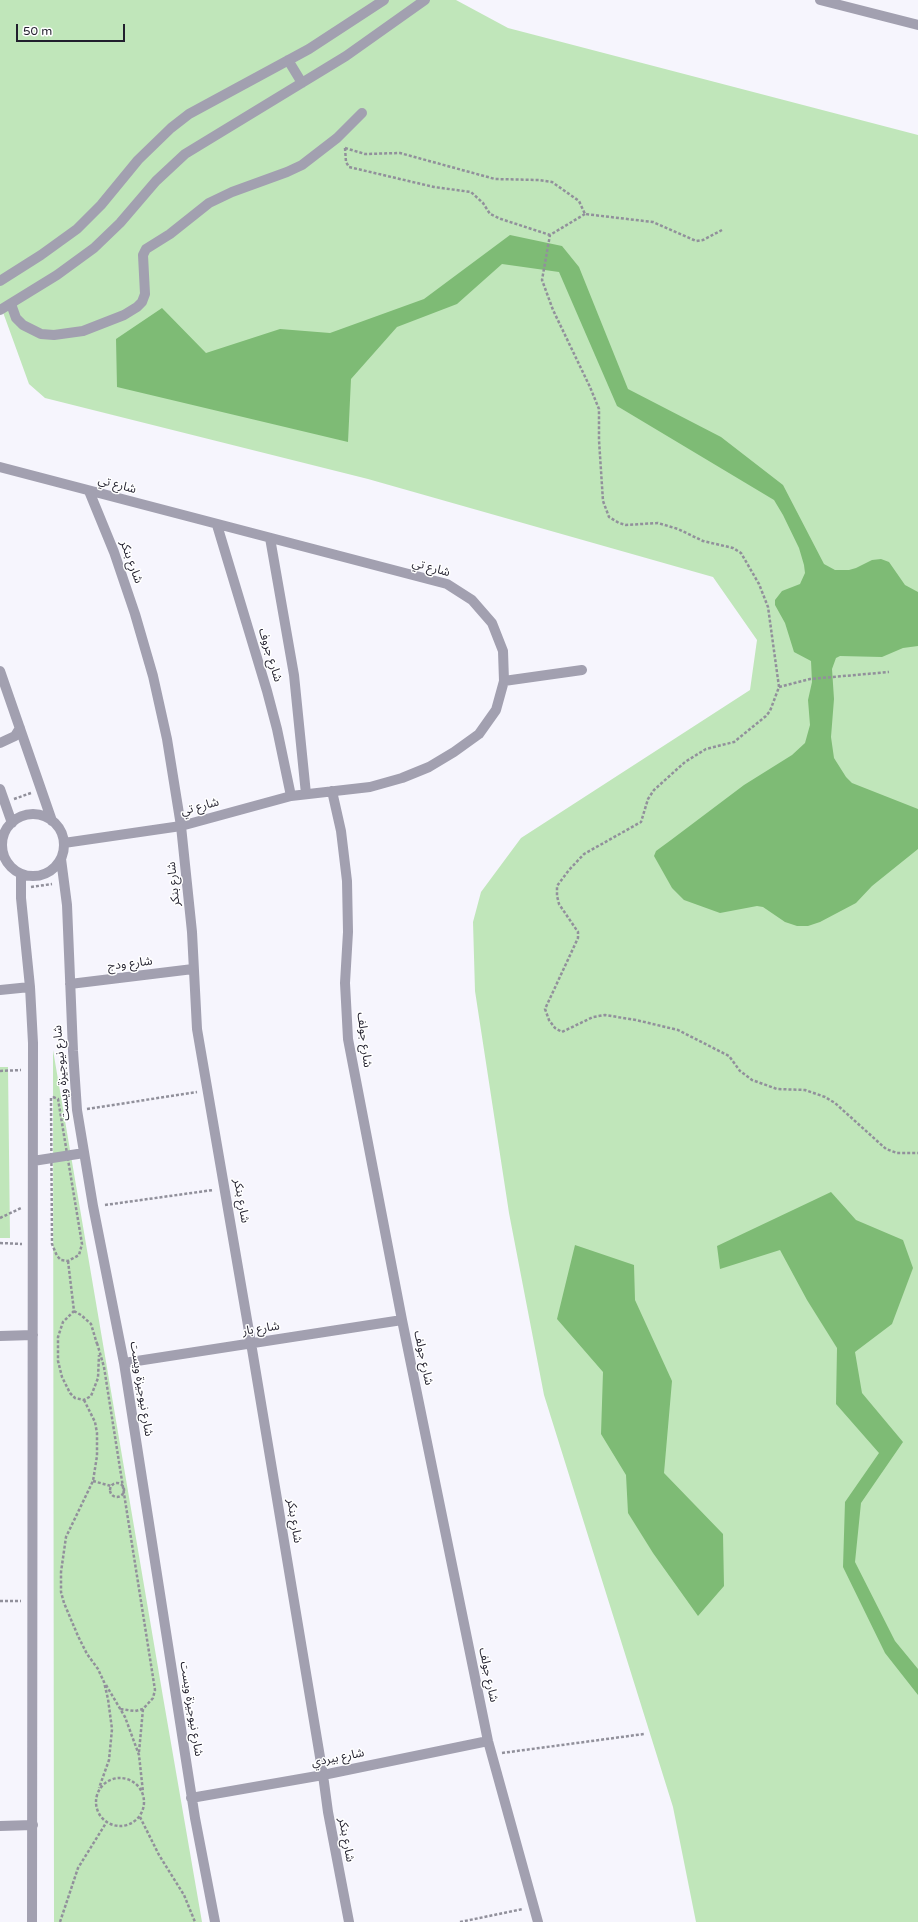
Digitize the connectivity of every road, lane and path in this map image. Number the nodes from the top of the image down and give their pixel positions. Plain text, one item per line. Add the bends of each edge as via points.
1 (384, 0) edge
2 (425, 0) edge
3 (820, 0) edge
4 (918, 25) edge
5 (288, 60) junction
6 (302, 83) junction
7 (362, 113) dead end
8 (346, 130) junction
9 (345, 148) junction
10 (585, 214) junction
11 (722, 230) dead end
12 (550, 235) junction
13 (0, 281) edge
14 (11, 304) junction
15 (0, 310) edge
16 (0, 467) edge
17 (89, 491) junction
18 (217, 524) junction
19 (270, 538) junction
20 (582, 670) dead end
21 (0, 671) edge
22 (889, 672) dead end
23 (504, 681) junction
24 (779, 687) junction
25 (20, 728) junction
26 (0, 743) edge
27 (0, 789) edge
28 (42, 790) junction
29 (332, 791) junction
30 (306, 794) junction
31 (291, 796) junction
32 (4, 802) junction
33 (52, 821) junction
34 (12, 823) junction
35 (181, 826) junction
36 (1, 842) edge
37 (64, 843) junction
38 (61, 859) junction
39 (4, 865) edge
40 (21, 874) junction
41 (64, 883) junction
42 (21, 888) junction
43 (193, 969) junction
44 (70, 984) junction
45 (30, 986) junction
46 (0, 990) edge
47 (33, 1069) junction
48 (0, 1070) edge
49 (207, 1090) junction
50 (77, 1110) junction
51 (84, 1153) junction
52 (918, 1153) edge
53 (68, 1156) junction
54 (52, 1158) junction
55 (33, 1161) junction
56 (225, 1188) junction
57 (33, 1202) junction
58 (93, 1206) junction
59 (0, 1218) edge
60 (0, 1244) edge
61 (33, 1244) junction
62 (68, 1262) junction
63 (74, 1311) junction
64 (402, 1320) junction
65 (33, 1335) junction
66 (0, 1336) edge
67 (97, 1343) junction
68 (252, 1343) junction
69 (124, 1363) junction
70 (84, 1400) junction
71 (93, 1481) junction
72 (111, 1486) junction
73 (123, 1488) junction
74 (0, 1601) edge
75 (33, 1601) junction
76 (104, 1682) junction
77 (120, 1709) junction
78 (143, 1709) junction
79 (644, 1734) dead end
80 (488, 1741) junction
81 (492, 1754) junction
82 (139, 1755) junction
83 (323, 1775) junction
84 (99, 1788) junction
85 (143, 1795) junction
86 (192, 1798) junction
87 (140, 1817) junction
88 (106, 1823) junction
89 (32, 1825) junction
90 (0, 1826) edge
91 (534, 1907) junction
92 (32, 1922) edge
93 (60, 1922) edge
94 (195, 1922) edge
95 (215, 1922) edge
96 (349, 1922) edge
97 (460, 1922) edge
98 (538, 1922) edge

1 - 5 street via 329,37
2 - 6 street via 367,42
3 - 4 street
5 - 6 street
5 - 13 street via 189,114 138,160 101,205 77,229
6 - 14 street via 185,154 156,181 120,223 94,248 58,275
7 - 8 street
8 - 9 path
8 - 14 street via 302,165 209,203 170,234 146,249 143,255 145,294 142,302 124,315 83,331 41,334 16,318
9 - 10 path via 365,154 400,153 495,179 552,182 579,201
9 - 12 path via 349,168 429,186 471,192 490,214
10 - 11 path via 653,222 696,241
10 - 12 path
12 - 24 path via 542,280 553,310 599,409 603,501 609,517 619,524 626,525 658,523 741,553 759,584 768,608
14 - 15 street
16 - 17 street, شارع تي
17 - 18 street, شارع تي
17 - 35 street, شارع بنكر via 114,552 153,676 167,739
18 - 19 street, شارع تي
18 - 31 street, شارع جروف via 267,691
19 - 23 street, شارع تي via 447,584 472,600 492,623 503,651
19 - 30 street, شارع جروف via 294,675
20 - 23 street
21 - 25 street
22 - 24 path via 810,679
23 - 29 street, شارع تي via 496,710 479,734 454,752 402,778 370,787
24 - 52 path via 766,716 734,742 706,748 685,762 648,798 641,822 584,854 557,886 559,904 578,932 578,938 545,1009 549,1020 562,1032 593,1017 605,1015 678,1030 729,1056 740,1071 752,1080 777,1089 804,1090 825,1096 886,1149 897,1154
25 - 26 street via 15,736
25 - 28 street
27 - 32 street
28 - 32 path
28 - 33 street
29 - 30 street, شارع تي
29 - 64 street, شارع جولف via 341,831 347,881 345,983 348,1039
30 - 31 street, شارع تي
31 - 35 street, شارع تي
32 - 34 street
33 - 34 street via 44,816 32,814
33 - 37 street via 58,826
34 - 36 street
35 - 37 street, شارع تي
35 - 43 street, شارع بنكر via 192,932
36 - 39 street
37 - 38 street
38 - 40 street via 48,872 39,875
38 - 41 street, شارع نيوجيزة ويست
39 - 40 street
40 - 42 street
41 - 42 path
41 - 44 street, شارع نيوجيزة ويست via 68,905
42 - 45 street
43 - 44 street, شارع ودج
43 - 49 street, شارع بنكر via 197,1029
44 - 50 street, شارع نيوجيزة ويست
45 - 46 street
45 - 47 street
47 - 48 path
47 - 55 street
49 - 50 path
49 - 56 street, شارع بنكر
50 - 51 street, شارع نيوجيزة ويست
51 - 53 street
51 - 58 street, شارع نيوجيزة ويست
53 - 54 street
53 - 54 path via 58,1099 54,1096 51,1098
53 - 62 path via 82,1244 79,1255
54 - 55 street
54 - 62 path via 52,1244 57,1256
55 - 57 street
56 - 58 path
56 - 68 street, شارع بنكر
57 - 59 path
57 - 61 street
58 - 69 street, شارع نيوجيزة ويست
60 - 61 path
61 - 65 street
62 - 63 path
63 - 67 path via 91,1324
63 - 70 path via 63,1322 58,1336 58,1362 70,1393 75,1398
64 - 68 street, شارع بار
64 - 80 street, شارع جولف
65 - 66 street
65 - 75 street
67 - 70 path via 100,1358 98,1378 91,1396
67 - 73 path via 104,1367
68 - 69 street, شارع بار
68 - 83 street, شارع بنكر
69 - 86 street, شارع نيوجيزة ويست
70 - 71 path via 95,1422 97,1433
71 - 72 path
71 - 76 path via 66,1537 61,1567 61,1592 78,1636
72 - 73 path via 118,1484
72 - 73 path via 110,1493 115,1497 122,1494
73 - 78 path via 155,1690 153,1698
74 - 75 path
75 - 89 street
76 - 77 path
76 - 84 path via 112,1729 109,1760
77 - 78 path
77 - 82 path
78 - 82 path
79 - 81 path
80 - 81 street, شارع جولف
80 - 83 street, شارع بيردي
81 - 91 street, شارع جولف
82 - 85 path
83 - 86 street, شارع بيردي
83 - 96 street, شارع بنكر
84 - 85 path via 112,1779 124,1778 135,1783
84 - 88 path via 95,1802 96,1810
85 - 87 path via 144,1808
86 - 95 street, شارع نيوجيزة ويست
87 - 88 path via 132,1824 121,1827
87 - 94 path via 184,1895
88 - 93 path via 78,1868
89 - 90 street
89 - 92 street
91 - 97 path
91 - 98 street, شارع جولف

